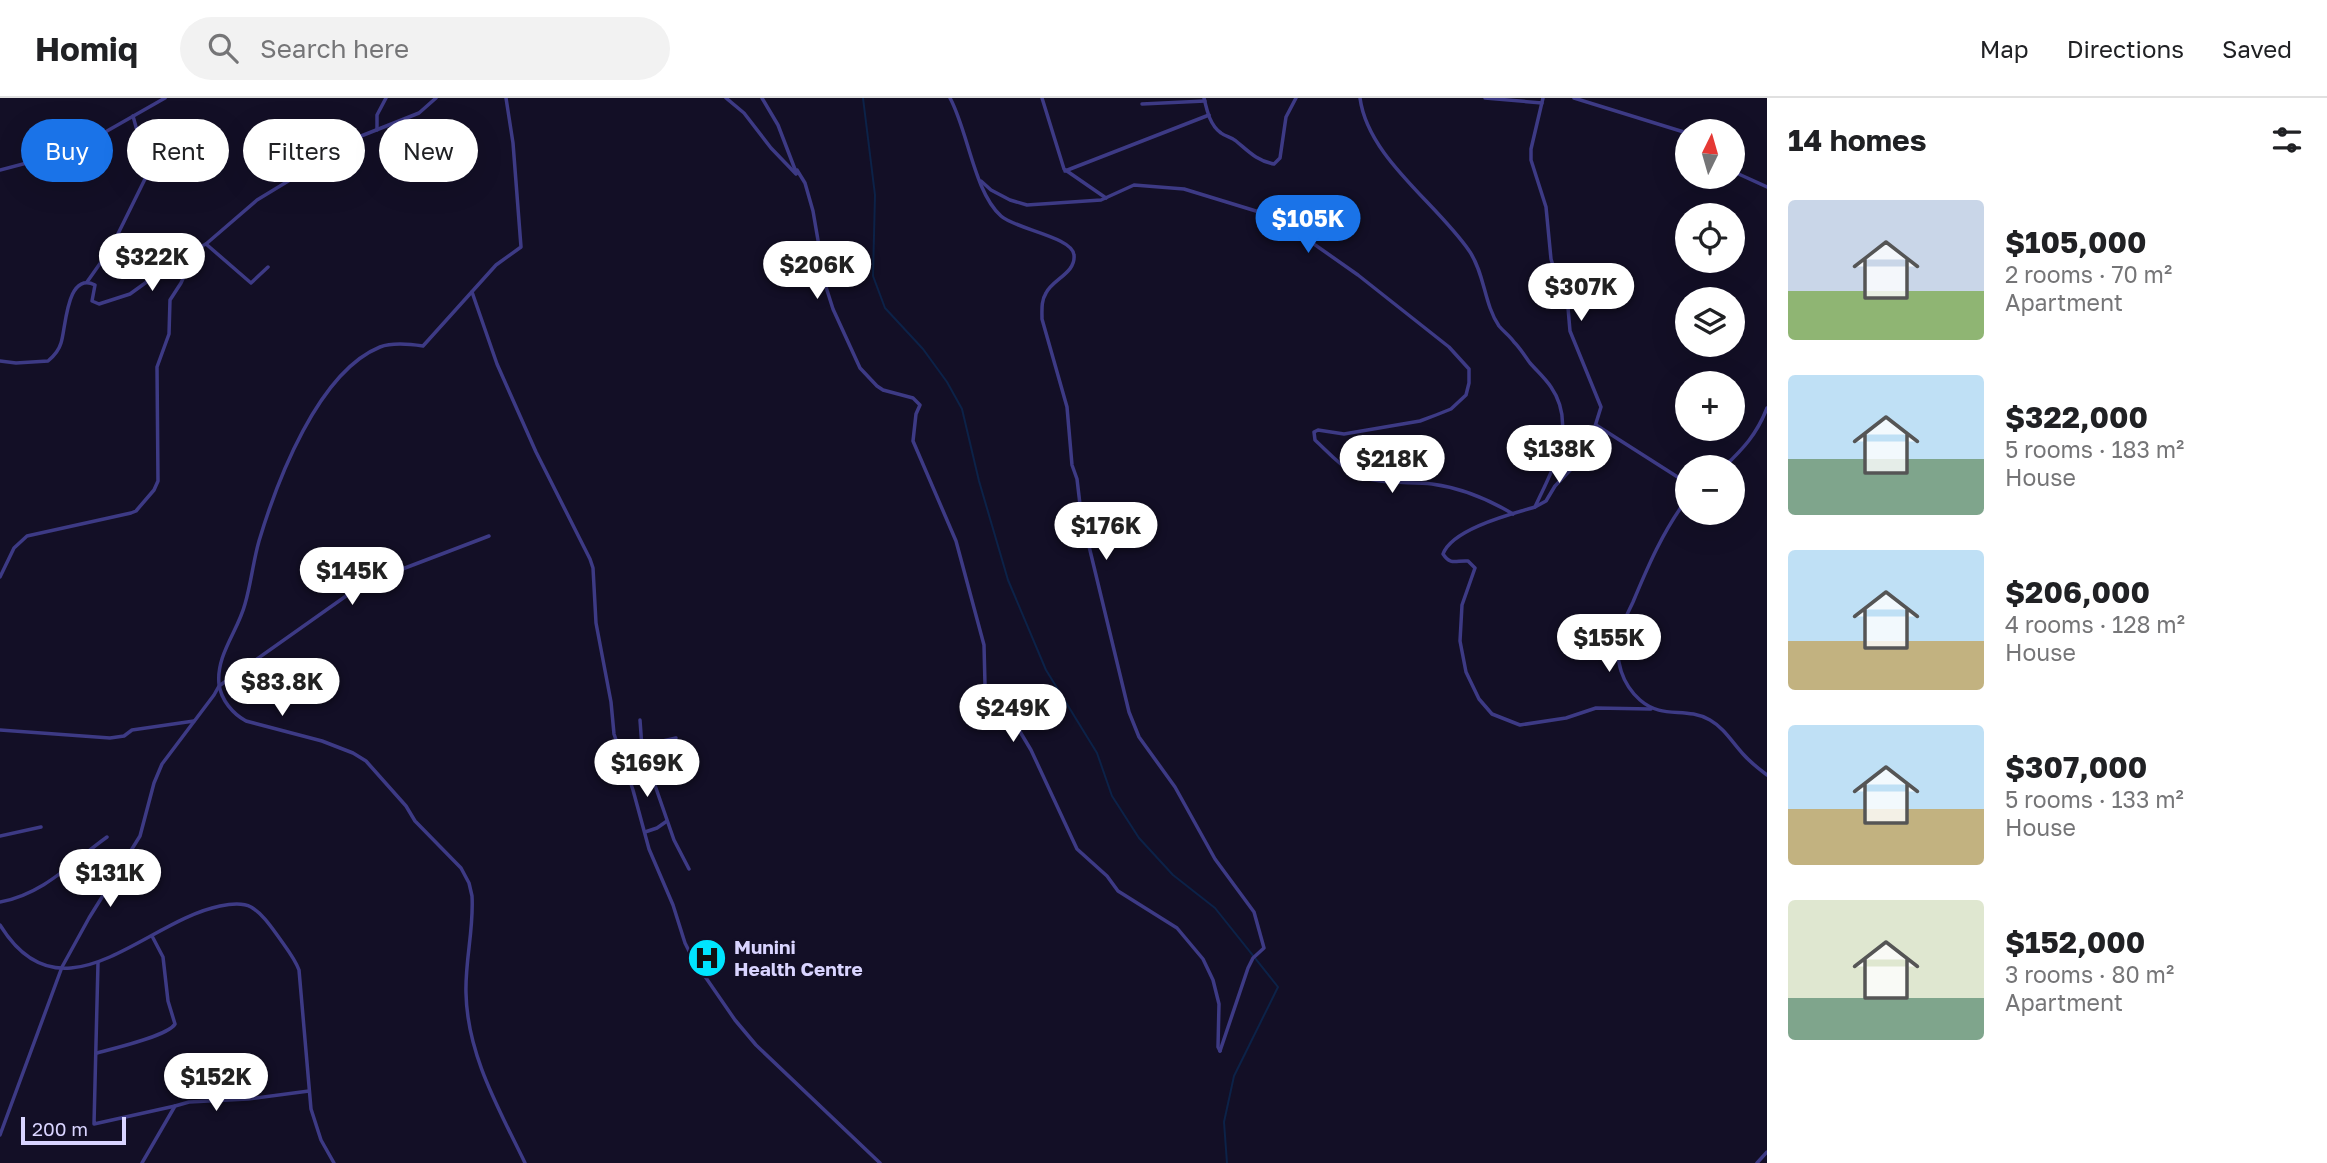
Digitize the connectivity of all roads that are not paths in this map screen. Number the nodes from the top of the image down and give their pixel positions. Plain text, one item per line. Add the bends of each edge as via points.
1 (165, 98) edge
2 (387, 98) edge
3 (436, 98) edge
4 (506, 98) edge
5 (726, 98) edge
6 (762, 98) edge
7 (950, 98) edge
8 (1042, 98) edge
9 (1296, 98) edge
10 (1360, 98) edge
11 (1485, 98) edge
12 (1574, 98) edge
13 (1205, 99) edge
14 (1542, 100) edge
15 (1142, 104) dead end
16 (133, 116) junction
17 (1209, 116) junction
18 (377, 130) junction
19 (1675, 130) edge
20 (0, 170) edge
21 (1065, 171) junction
22 (796, 174) junction
23 (1745, 178) edge
24 (980, 179) junction
25 (1767, 187) edge
26 (1107, 198) junction
27 (204, 245) junction
28 (268, 267) dead end
29 (87, 282) junction
30 (472, 292) junction
31 (0, 361) edge
32 (1767, 408) edge
33 (1765, 418) edge
34 (1596, 425) junction
35 (1737, 455) edge
36 (1675, 475) edge
37 (1535, 507) junction
38 (1513, 514) junction
39 (1675, 518) edge
40 (489, 536) dead end
41 (0, 577) edge
42 (219, 685) junction
43 (1651, 709) junction
44 (640, 720) dead end
45 (196, 721) junction
46 (0, 730) edge
47 (676, 738) dead end
48 (642, 748) junction
49 (622, 759) junction
50 (1767, 775) edge
51 (667, 821) junction
52 (41, 827) dead end
53 (645, 832) junction
54 (0, 836) edge
55 (107, 837) dead end
56 (689, 869) dead end
57 (0, 902) edge
58 (0, 925) edge
59 (152, 936) junction
60 (98, 963) junction
61 (62, 967) junction
62 (97, 1053) junction
63 (309, 1091) junction
64 (175, 1106) junction
65 (0, 1135) edge
66 (1767, 1152) edge
67 (142, 1163) edge
68 (334, 1163) edge
69 (525, 1163) edge
70 (880, 1163) edge
71 (1757, 1163) edge

1 - 16 street
2 - 18 street via 377,115
3 - 18 street via 419,113
4 - 30 street via 522,244
5 - 22 street
6 - 22 street via 778,125
7 - 24 street
8 - 21 street
9 - 17 street via 1286,117 1280,158 1274,164 1246,152 1235,139 1222,134
10 - 37 street via 1370,129 1387,157 1457,234 1476,262 1494,318 1556,396 1563,414 1561,443
11 - 14 street
12 - 19 street
13 - 15 street
13 - 17 street
14 - 34 street via 1531,156 1546,207 1551,259 1567,296 1570,331 1601,404
16 - 20 street via 80,145
16 - 29 street via 148,167 145,179 111,248
17 - 21 street
18 - 27 street via 341,144 257,200
21 - 26 street
22 - 24 street via 797,170 805,183 813,211 833,309 860,368 883,390 913,398 920,405 913,441 956,541 984,645 985,685 991,699 1031,750 1077,849 1118,891 1177,928 1203,959 1219,1004 1220,1051 1248,968 1264,947 1254,912 1215,859 1175,787 1139,737 1129,712 1081,513 1067,407 1042,319 1047,289 1068,271 1074,253 1046,234 1009,223 992,207
23 - 25 street
24 - 26 street via 1019,204
26 - 38 street via 1134,185 1184,189 1250,209 1284,223 1358,275 1461,358 1469,369 1468,390 1451,409 1420,421 1343,434 1318,430 1315,440 1354,474 1465,491
27 - 28 street via 251,283
27 - 29 street via 187,246 159,278 107,303 92,301 95,285
27 - 41 street via 196,250 170,300 169,334 158,359 157,486 131,513 27,536 14,548
29 - 31 street via 71,296 62,340 51,359
30 - 42 street via 423,346 379,348 344,372 319,402 278,487 238,627 223,653
30 - 49 street via 497,365 593,568 596,623
32 - 33 street
33 - 35 street
34 - 36 street
34 - 37 street via 1579,461 1546,501
37 - 38 street
38 - 43 street via 1469,531 1449,544 1443,554 1449,562 1468,561 1475,568 1462,605 1460,641 1466,673 1484,707 1520,725 1595,708
39 - 43 street via 1652,555 1619,635 1623,678
40 - 42 street via 363,584
42 - 45 street
42 - 69 street via 238,717 323,741 366,761 461,868 472,897 466,994 472,1045
43 - 50 street via 1693,713 1710,720
44 - 48 street
45 - 46 street via 132,730 110,738
45 - 61 street via 162,764 140,836
47 - 48 street
48 - 49 street
48 - 51 street
49 - 53 street
51 - 53 street
51 - 56 street
52 - 54 street
53 - 70 street via 685,943 735,1020
55 - 57 street via 43,886
58 - 61 street via 23,955 39,965
59 - 60 street
59 - 62 street via 163,957 175,1024 172,1029
59 - 63 street via 228,904 251,906 273,929 299,970
60 - 61 street
60 - 62 street
61 - 65 street
62 - 64 street via 94,1124
63 - 64 street
63 - 68 street via 321,1140
64 - 67 street
66 - 71 street

